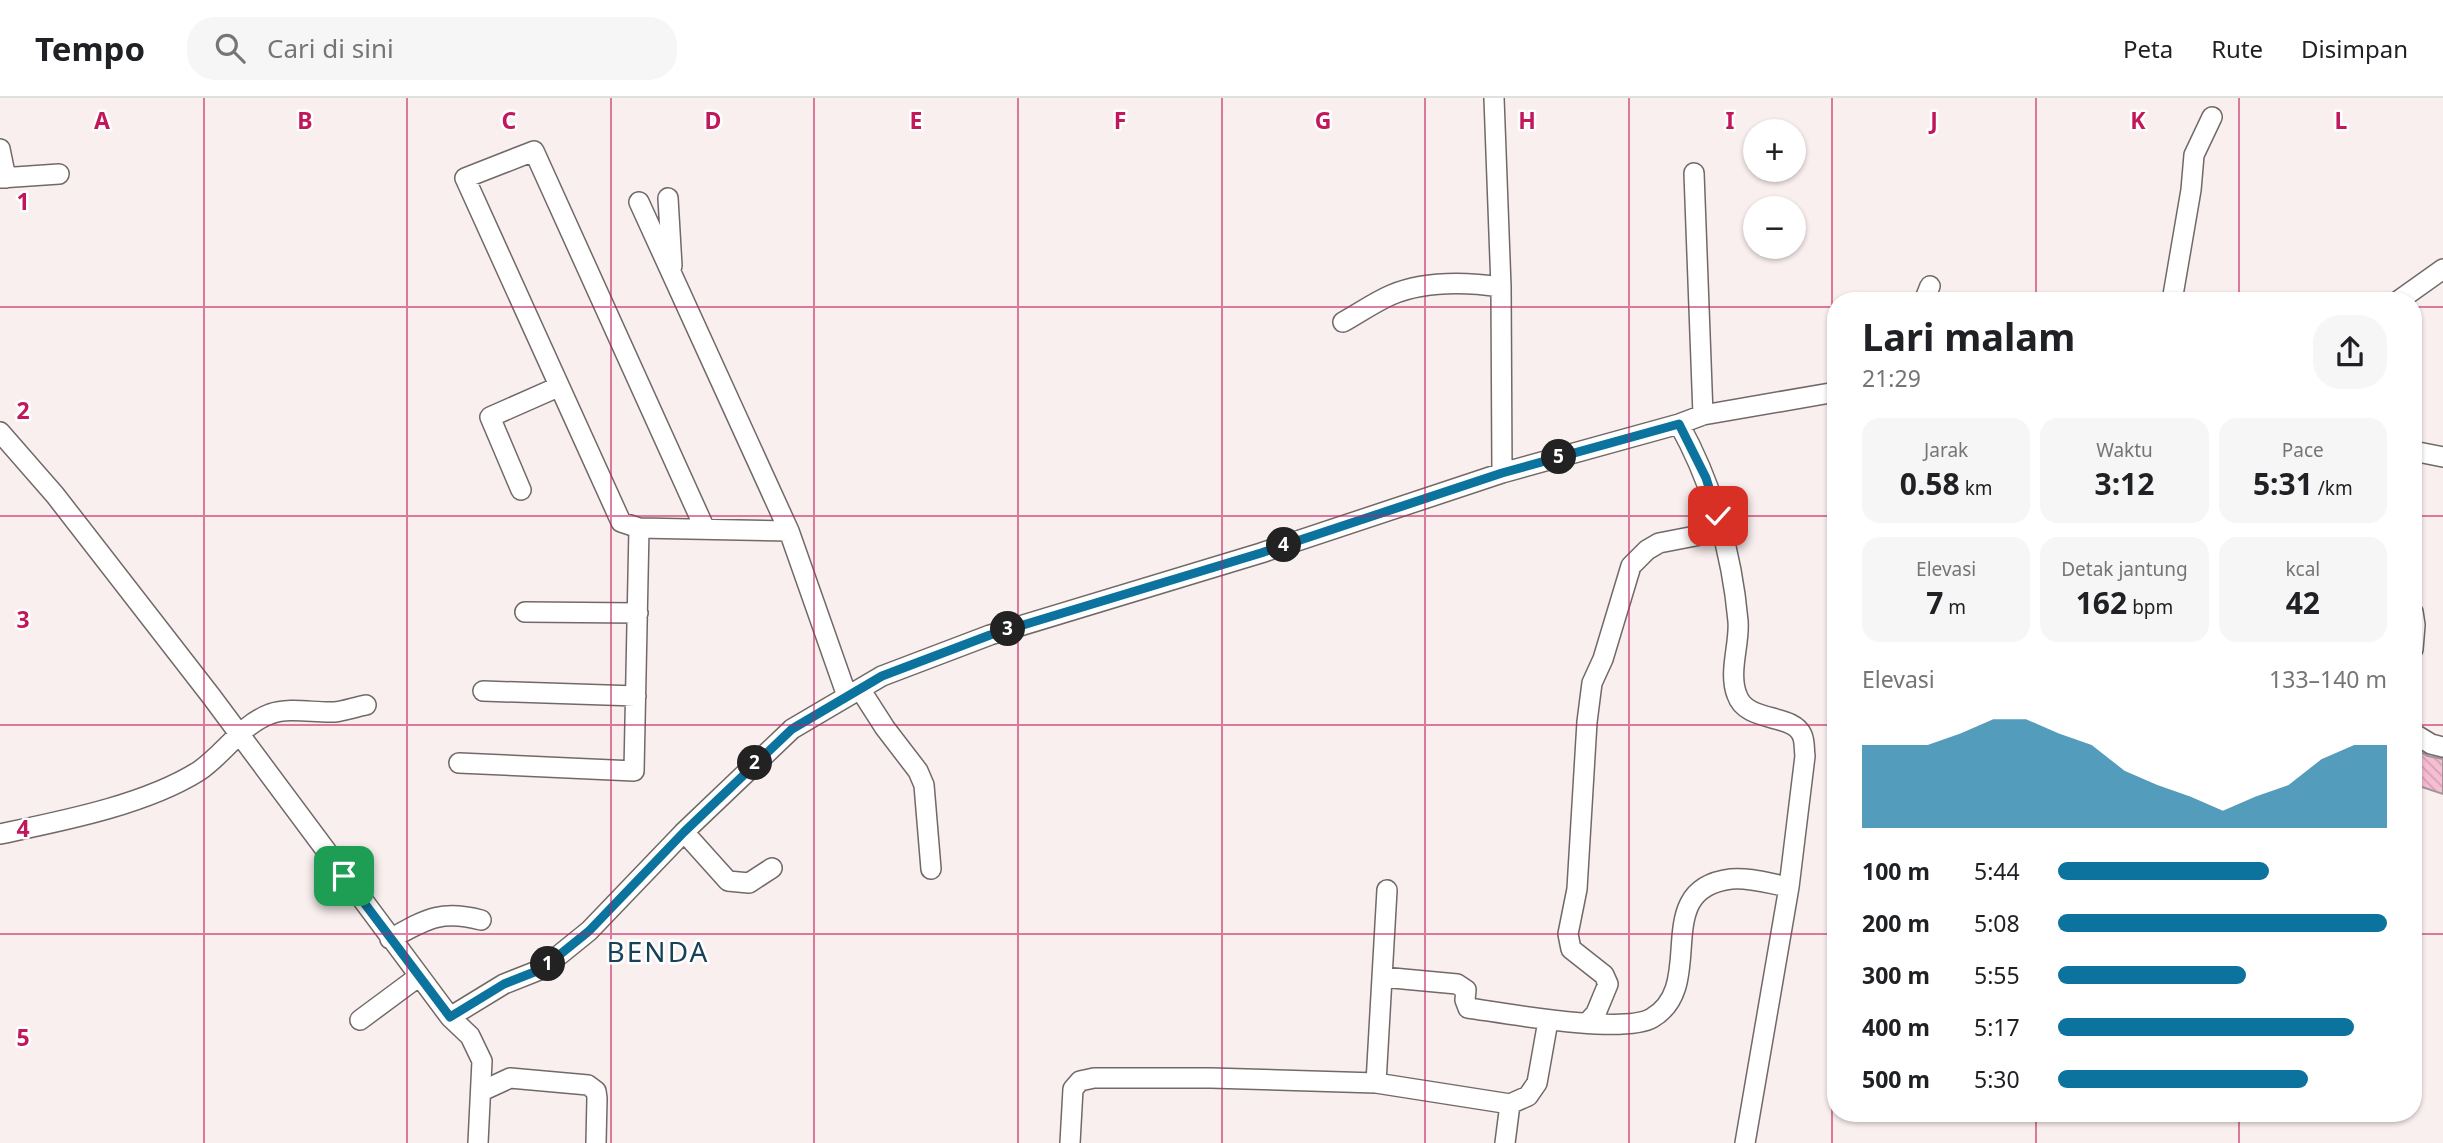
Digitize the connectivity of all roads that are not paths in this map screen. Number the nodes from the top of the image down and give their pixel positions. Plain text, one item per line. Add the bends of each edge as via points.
1 (1494, 98) edge
2 (2212, 117) dead end
3 (0, 149) edge
4 (1694, 173) dead end
5 (59, 174) dead end
6 (3, 178) edge
7 (668, 198) dead end
8 (639, 202) dead end
9 (2443, 269) edge
10 (673, 278) junction
11 (1501, 287) junction
12 (2174, 292) edge
13 (2411, 292) edge
14 (1343, 322) dead end
15 (558, 387) junction
16 (1827, 394) edge
17 (1703, 415) junction
18 (1679, 424) junction
19 (0, 432) edge
20 (2422, 453) edge
21 (2443, 457) edge
22 (1502, 473) junction
23 (521, 490) dead end
24 (639, 528) junction
25 (705, 529) junction
26 (789, 531) junction
27 (1721, 531) junction
28 (525, 612) dead end
29 (638, 613) junction
30 (483, 691) dead end
31 (853, 693) junction
32 (636, 696) junction
33 (366, 705) dead end
34 (239, 734) junction
35 (2422, 738) edge
36 (2443, 747) edge
37 (459, 763) dead end
38 (684, 832) junction
39 (0, 834) edge
40 (772, 868) dead end
41 (931, 869) dead end
42 (1789, 887) junction
43 (1387, 890) dead end
44 (481, 920) dead end
45 (390, 939) junction
46 (418, 978) junction
47 (1382, 978) junction
48 (450, 1017) junction
49 (360, 1020) dead end
50 (1548, 1021) junction
51 (1588, 1022) junction
52 (1376, 1083) junction
53 (482, 1091) junction
54 (1510, 1104) junction
55 (478, 1143) edge
56 (596, 1143) edge
57 (1070, 1143) edge
58 (1505, 1143) edge
59 (1745, 1143) edge

1 - 11 street
2 - 12 street via 2194,155
3 - 6 street
4 - 17 street
5 - 6 street
7 - 10 street
8 - 10 street
9 - 13 street
10 - 26 street
11 - 14 street via 1474,283 1420,287 1392,295
11 - 22 street
15 - 23 street via 490,417
15 - 24 street via 615,513 621,522
15 - 25 street via 465,178 534,151
16 - 17 street
17 - 18 street
18 - 22 street
18 - 27 street via 1706,478
19 - 34 street via 55,495
20 - 21 street
22 - 31 street via 1261,553 990,635 882,676
24 - 25 street
24 - 29 street
25 - 26 street
26 - 31 street
27 - 42 street via 1738,623 1737,696 1757,713 1795,726 1803,736 1805,756
27 - 51 street via 1659,543 1631,566 1592,683 1577,889 1568,934 1571,949 1605,975 1608,984
28 - 29 street
29 - 32 street
30 - 32 street
31 - 38 street via 792,729
31 - 41 street via 921,778
32 - 37 street via 634,771
33 - 34 street via 334,712 270,714
34 - 39 street via 200,770 161,790 83,816
34 - 45 street
35 - 36 street
38 - 40 street via 728,881 749,883
38 - 48 street via 589,931 542,969 504,984
42 - 51 street via 1732,879 1704,887 1691,900 1682,922 1681,972 1668,1004 1651,1019
42 - 59 street
43 - 47 street
44 - 45 street via 429,918
45 - 46 street
46 - 48 street
46 - 49 street
47 - 50 street via 1457,984 1466,990 1468,1009
47 - 52 street
48 - 53 street via 470,1036 482,1060
50 - 51 street
50 - 54 street via 1537,1083 1528,1096
52 - 54 street
52 - 57 street via 1094,1078 1080,1081 1073,1089
53 - 55 street
53 - 56 street via 510,1078 588,1085 596,1091
54 - 58 street

